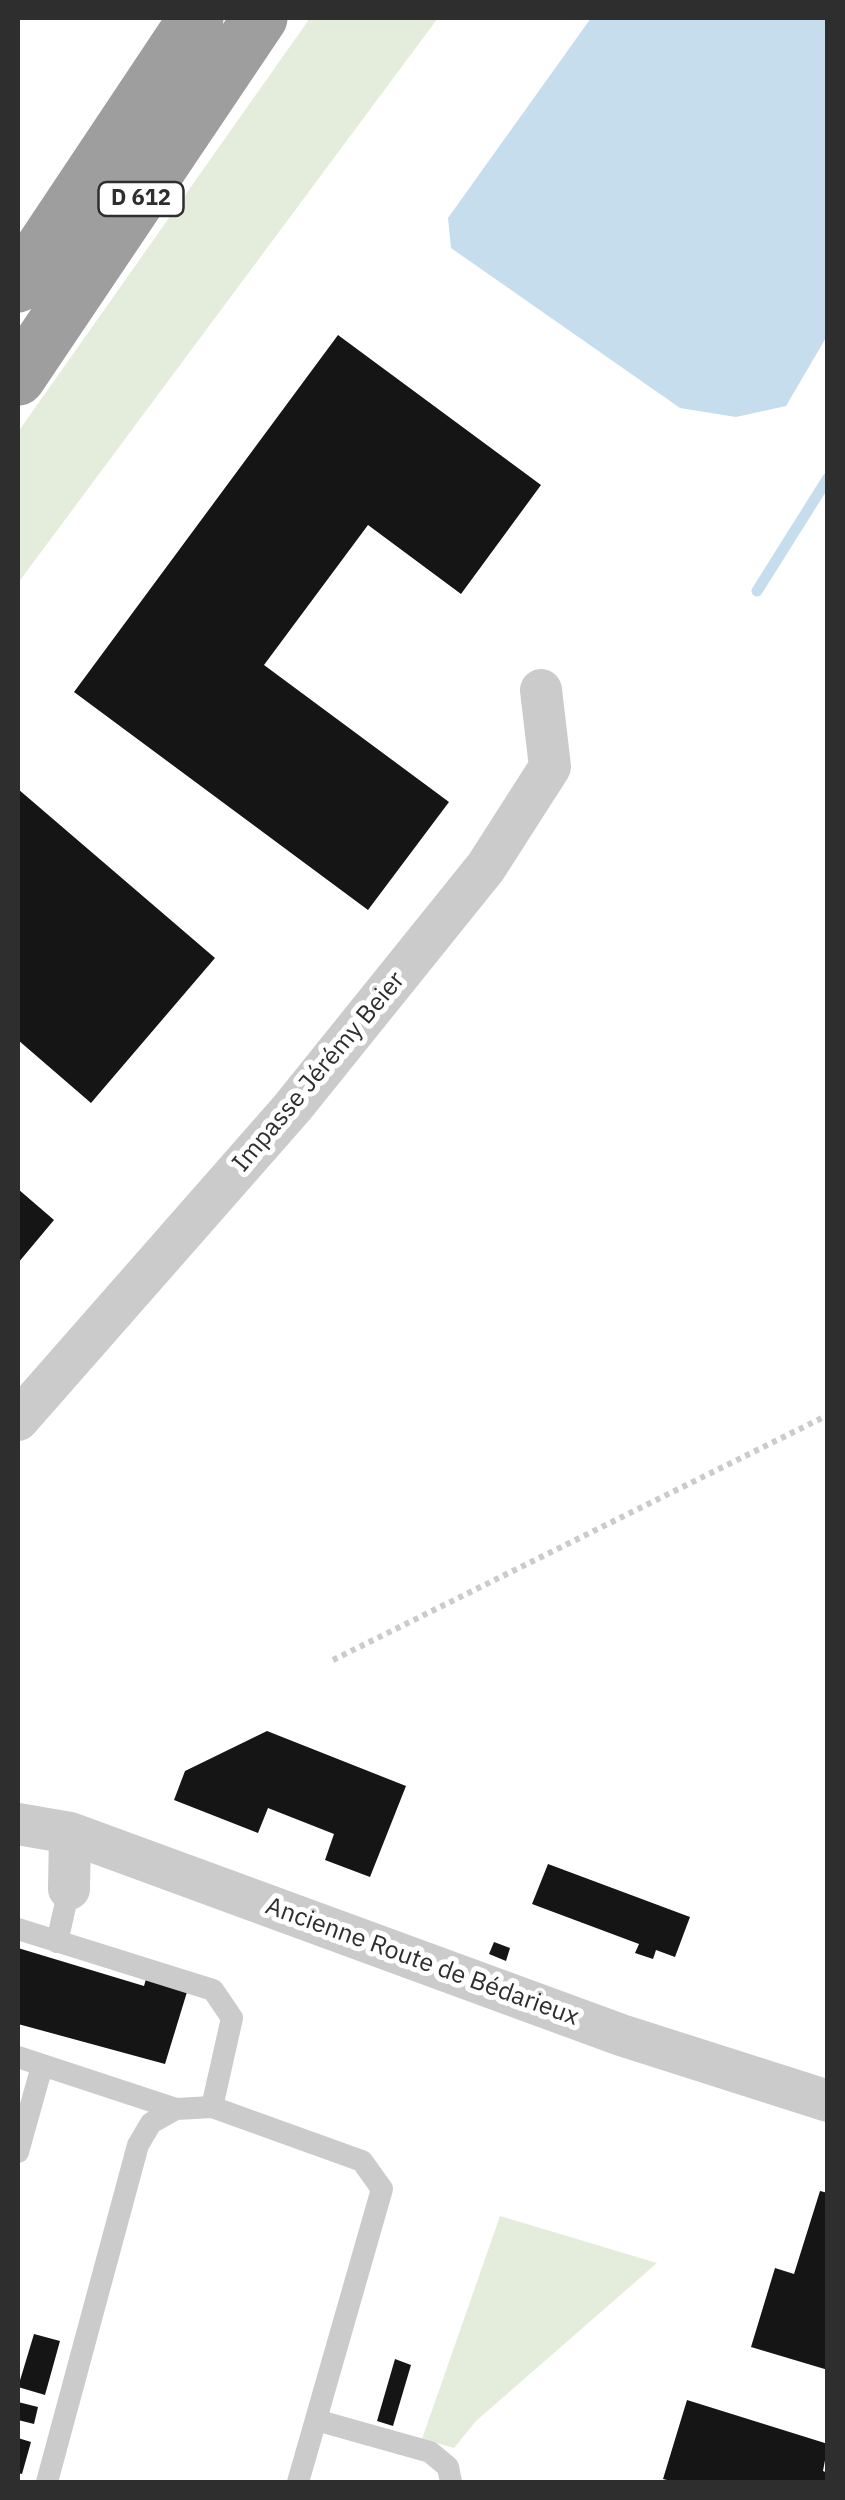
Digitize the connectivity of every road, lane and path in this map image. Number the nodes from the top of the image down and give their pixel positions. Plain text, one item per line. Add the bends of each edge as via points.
1 (196, 18) edge
2 (260, 18) edge
3 (18, 286) edge
4 (18, 378) edge
5 (541, 690) dead end
6 (828, 1415) edge
7 (18, 1420) edge
8 (334, 1660) dead end
9 (18, 1824) edge
10 (70, 1833) junction
11 (68, 1889) joint
12 (18, 1929) edge
13 (57, 1942) junction
14 (18, 2057) edge
15 (42, 2066) junction
16 (828, 2101) edge
17 (212, 2107) junction
18 (176, 2109) junction
19 (18, 2152) edge
20 (316, 2420) junction
21 (47, 2482) edge
22 (298, 2482) edge
23 (451, 2482) edge

1 - 3 highway, D 612
2 - 4 highway, D 612
5 - 7 street, Impasse Jérémy Beier via 550,768 486,867 292,1108
6 - 8 path
9 - 10 street, Ancienne Route de Bédarieux
10 - 11 street
10 - 16 street, Ancienne Route de Bédarieux via 621,2035
11 - 13 lane
12 - 13 lane
13 - 17 lane via 213,1990 232,2018
14 - 15 lane
15 - 18 lane
15 - 19 lane
17 - 18 lane
17 - 20 lane via 362,2161 382,2188
18 - 21 lane via 152,2122 138,2145
20 - 22 lane
20 - 23 lane via 430,2452 448,2467

